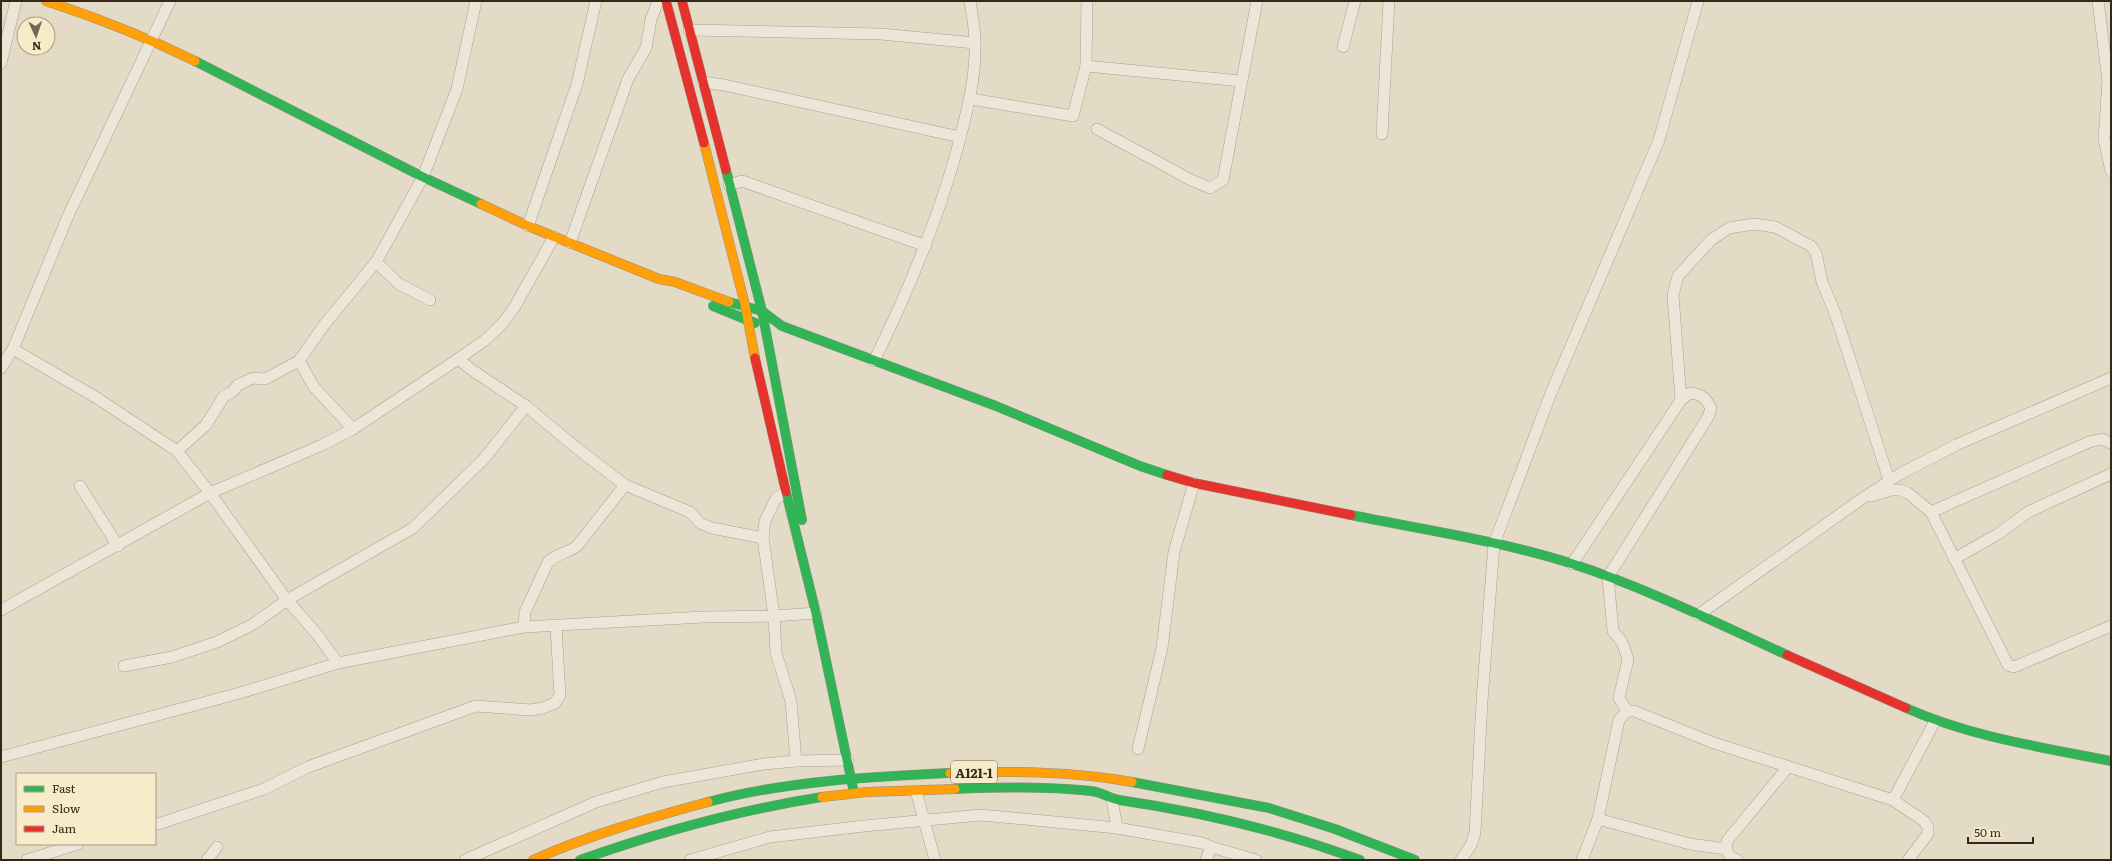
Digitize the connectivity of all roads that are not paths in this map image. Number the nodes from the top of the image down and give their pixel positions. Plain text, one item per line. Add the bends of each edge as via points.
1 (16, 1) edge
2 (46, 1) edge
3 (170, 1) edge
4 (476, 1) edge
5 (596, 1) edge
6 (658, 1) edge
7 (666, 1) edge
8 (682, 1) edge
9 (970, 1) edge
10 (1087, 1) edge
11 (1257, 1) edge
12 (1355, 1) edge
13 (1389, 1) edge
14 (1698, 1) edge
15 (2098, 1) edge
16 (689, 30) junction
17 (151, 39) junction
18 (975, 43) junction
19 (1343, 47) dead end
20 (1, 63) edge
21 (1086, 66) junction
22 (1241, 81) junction
23 (702, 82) junction
24 (971, 99) junction
25 (1097, 129) dead end
26 (1382, 134) dead end
27 (960, 137) junction
28 (2111, 171) edge
29 (423, 177) junction
30 (729, 185) junction
31 (528, 226) junction
32 (554, 237) junction
33 (570, 243) junction
34 (926, 246) junction
35 (376, 262) junction
36 (736, 274) junction
37 (659, 279) junction
38 (718, 299) junction
39 (430, 300) dead end
40 (745, 305) junction
41 (722, 309) junction
42 (762, 311) junction
43 (748, 321) junction
44 (782, 326) junction
45 (766, 327) junction
46 (752, 341) junction
47 (13, 349) junction
48 (458, 359) junction
49 (299, 361) junction
50 (874, 362) junction
51 (1, 368) edge
52 (2111, 378) edge
53 (1681, 400) junction
54 (526, 406) junction
55 (353, 428) junction
56 (2111, 444) edge
57 (177, 451) junction
58 (2111, 474) edge
59 (1889, 480) junction
60 (1194, 483) junction
61 (625, 485) junction
62 (80, 486) dead end
63 (210, 493) junction
64 (786, 493) junction
65 (1860, 500) junction
66 (1931, 512) junction
67 (763, 538) junction
68 (1494, 544) junction
69 (118, 546) junction
70 (1954, 559) junction
71 (1572, 564) junction
72 (1608, 577) junction
73 (817, 578) dead end
74 (287, 600) junction
75 (1, 610) edge
76 (816, 613) junction
77 (1698, 615) junction
78 (774, 616) junction
79 (556, 626) junction
80 (2111, 626) edge
81 (524, 627) junction
82 (836, 661) dead end
83 (338, 663) junction
84 (124, 666) dead end
85 (1627, 711) junction
86 (1935, 721) junction
87 (1138, 749) dead end
88 (1, 757) edge
89 (848, 760) junction
90 (2111, 760) edge
91 (796, 761) junction
92 (1788, 767) junction
93 (855, 778) junction
94 (916, 791) junction
95 (858, 793) junction
96 (1112, 799) junction
97 (1894, 800) junction
98 (1598, 819) junction
99 (924, 821) junction
100 (156, 824) edge
101 (1118, 828) junction
102 (75, 845) edge
103 (217, 847) dead end
104 (1211, 847) junction
105 (1726, 850) junction
106 (27, 860) edge
107 (207, 860) edge
108 (465, 860) edge
109 (533, 860) edge
110 (580, 860) edge
111 (690, 860) edge
112 (935, 860) edge
113 (1206, 860) edge
114 (1256, 860) edge
115 (1360, 860) edge
116 (1415, 860) edge
117 (1461, 860) edge
118 (1582, 860) edge
119 (1736, 860) edge
120 (1908, 860) edge

1 - 20 street
2 - 17 main road via 102,19
3 - 17 street
4 - 29 street via 457,89
5 - 31 street via 578,84
6 - 33 street via 651,19 646,48 628,79
7 - 36 main road
8 - 16 main road
9 - 18 street
10 - 21 street
11 - 22 street
12 - 19 street
13 - 26 street
14 - 68 street via 1659,140 1551,393
15 - 28 street via 2108,81 2104,139
16 - 18 street via 881,34
16 - 23 main road
17 - 29 main road
17 - 47 street via 68,216
18 - 24 street
21 - 22 street
21 - 24 street via 1073,116
22 - 25 street via 1223,180 1210,188
23 - 27 street
23 - 30 main road
24 - 27 street
27 - 34 street via 942,202
29 - 31 main road
29 - 35 street
30 - 34 street via 742,181
30 - 42 main road
31 - 32 main road
32 - 33 main road
32 - 48 street via 514,308 502,324 484,341
33 - 37 main road
34 - 50 street
35 - 39 street via 399,284
35 - 49 street via 324,325
36 - 38 main road via 728,290
36 - 40 main road
37 - 38 main road via 675,282
37 - 41 main road via 671,290
38 - 40 main road
40 - 42 main road
40 - 43 main road
41 - 43 main road
41 - 46 main road via 736,320
42 - 44 main road
42 - 45 main road
43 - 45 main road
43 - 46 main road
44 - 45 main road
44 - 50 main road
45 - 73 main road via 803,526
46 - 64 main road
47 - 51 street
47 - 57 street via 97,398
48 - 54 street
48 - 55 street
49 - 55 street via 314,387
49 - 57 street via 265,380 253,378 238,385 224,396 206,425
50 - 60 main road via 996,406 1140,466
52 - 59 street via 1956,445
53 - 59 street via 1673,295 1678,276 1711,240 1729,228 1754,224 1775,227 1811,246 1816,253 1822,282 1835,313
53 - 71 street
53 - 72 street via 1690,393 1708,400 1711,408 1708,417
54 - 61 street
54 - 74 street via 483,460 413,528
55 - 63 street via 322,445
56 - 66 street via 2102,439 2089,442
57 - 63 street
58 - 70 street via 2028,512 1998,534
59 - 65 street
60 - 68 main road
60 - 87 street via 1174,552 1162,648
61 - 67 street via 690,512 700,523 712,528
61 - 81 street via 577,546 548,562 525,612
62 - 69 street
63 - 69 street
63 - 74 street
64 - 67 street via 776,498 765,520
64 - 76 main road
65 - 66 street via 1891,490 1900,490 1908,493
65 - 77 street
66 - 70 street
67 - 78 street
68 - 71 main road
68 - 117 street via 1475,834
69 - 75 street
70 - 80 street via 2008,665 2014,667
71 - 72 main road
72 - 77 main road
72 - 85 street via 1613,631 1622,642 1628,659 1619,698
74 - 83 street
74 - 84 street via 252,625 217,642 172,657
76 - 78 street
76 - 89 main road
77 - 86 main road
78 - 79 street via 703,617
78 - 91 street via 776,653 791,701
79 - 81 street
79 - 100 street via 560,695 555,703 530,710 476,706 308,767 264,789
81 - 83 street
82 - 93 main road
83 - 88 street via 240,693
85 - 92 street via 1634,711 1714,743
85 - 98 street via 1619,720
86 - 90 main road via 1980,735
86 - 97 street
89 - 91 street
89 - 93 main road
91 - 108 street via 764,764 663,782 596,802
92 - 97 street
92 - 105 street via 1727,841
93 - 95 main road
93 - 109 main road, A121-1 via 734,795 641,821 567,845
93 - 116 main road, A121-1 via 1005,771 1096,775 1269,808 1335,829
94 - 95 main road, A121-1
94 - 96 main road, A121-1 via 1006,787 1095,791
94 - 99 street
95 - 110 main road, A121-1 via 748,811 657,835
96 - 101 street
96 - 115 main road, A121-1 via 1142,802 1221,818 1334,850
97 - 120 street via 1924,821 1928,827 1928,834
98 - 105 street via 1690,844
98 - 118 street
99 - 101 street via 981,815
99 - 111 street via 770,837
99 - 112 street
101 - 104 street via 1202,843
102 - 106 street
103 - 107 street
104 - 113 street
104 - 114 street
105 - 119 street via 1728,855

